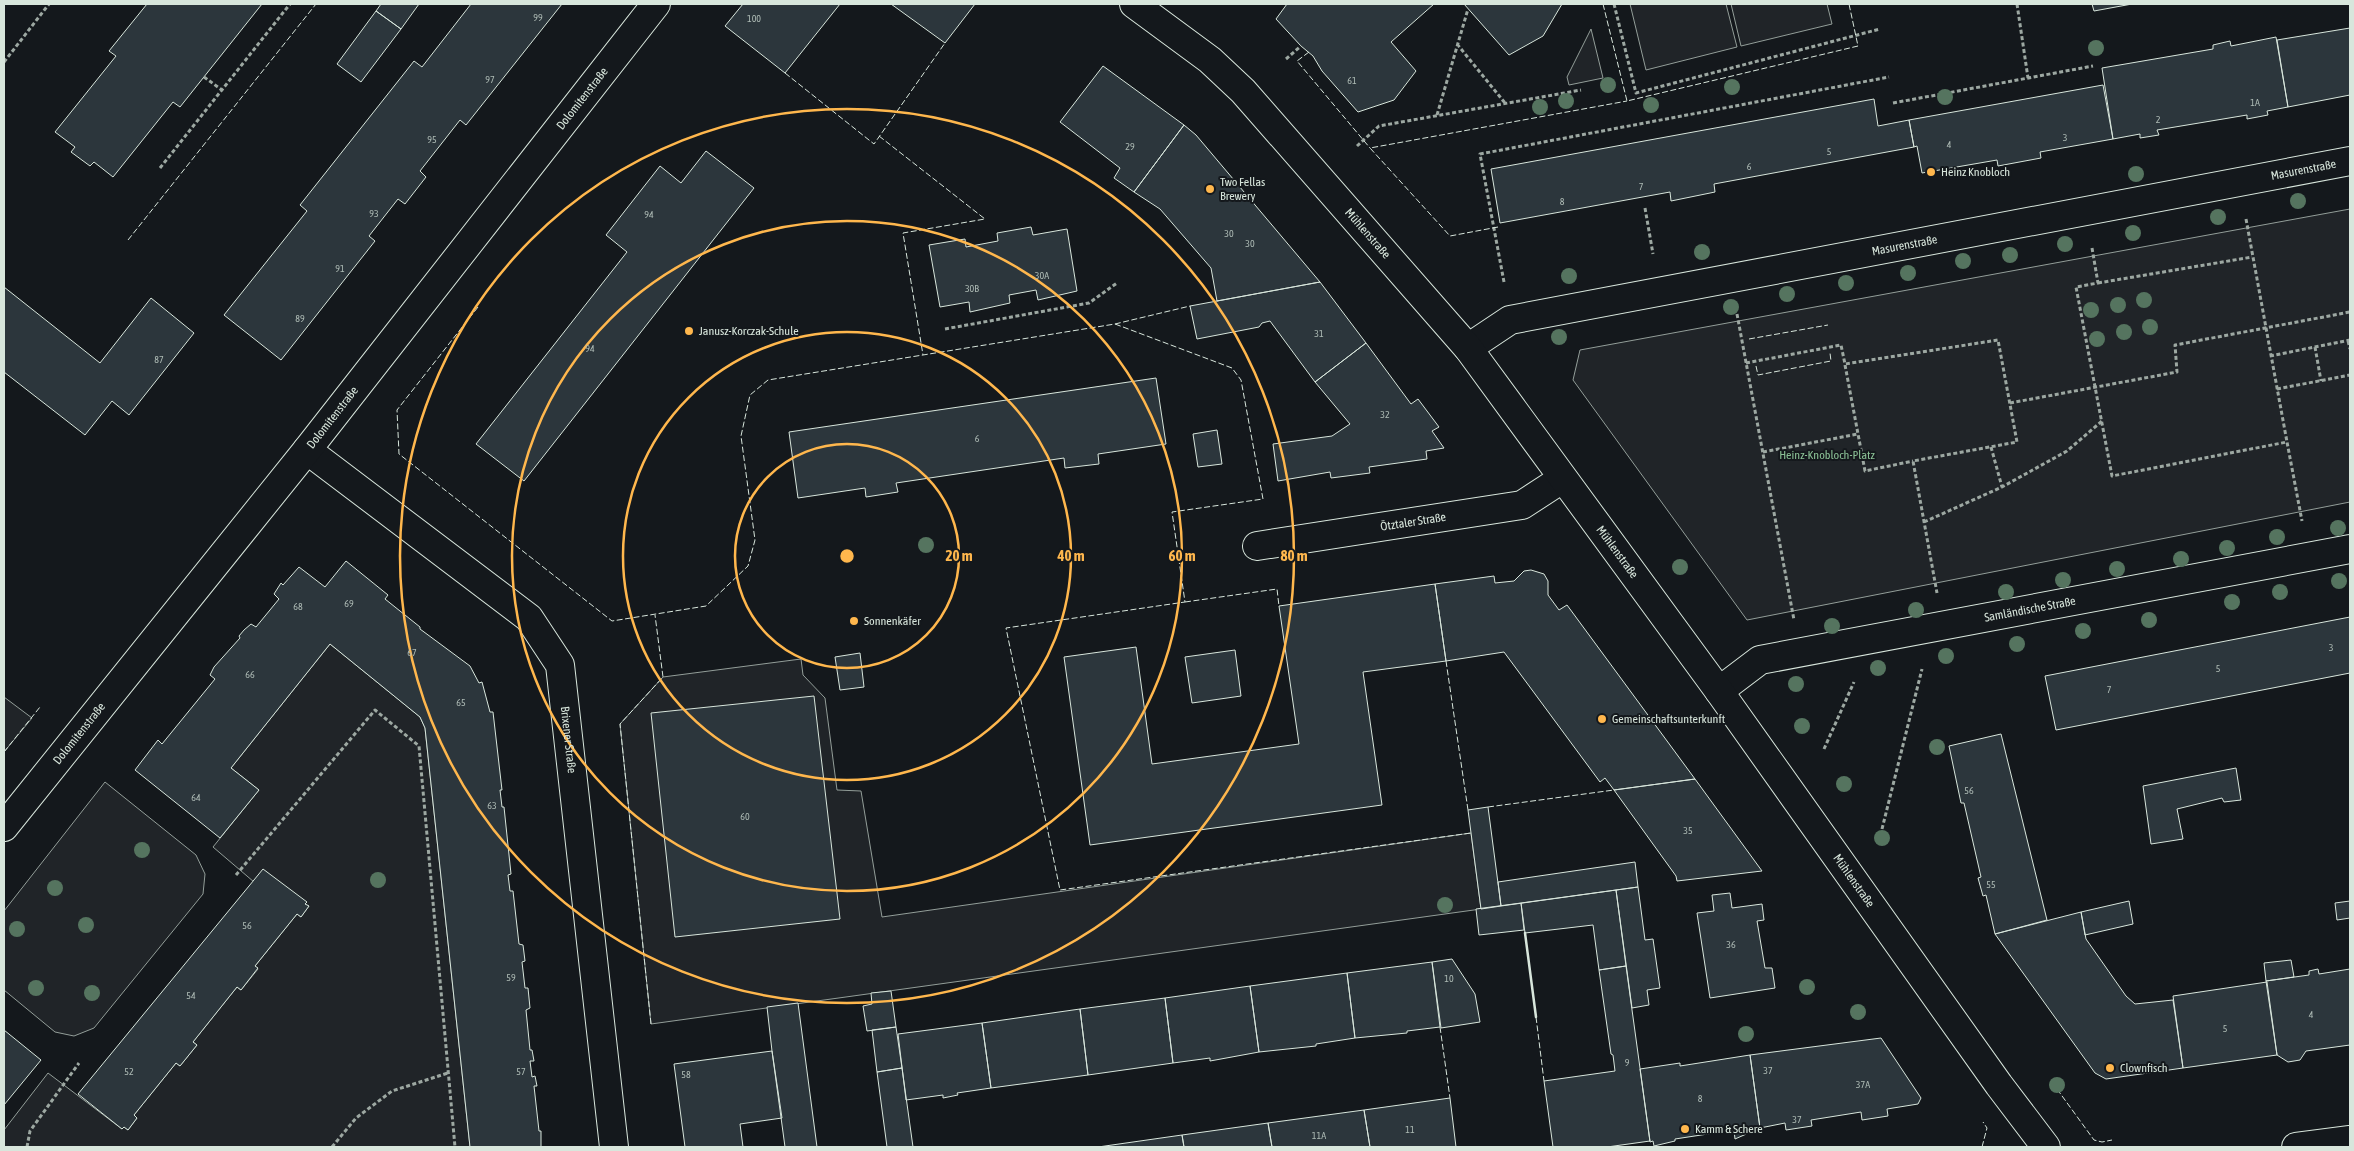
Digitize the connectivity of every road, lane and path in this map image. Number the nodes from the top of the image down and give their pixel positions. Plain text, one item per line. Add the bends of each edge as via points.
1 (49, 4) edge
2 (290, 4) edge
3 (656, 4) edge
4 (1134, 4) edge
5 (1614, 4) edge
6 (2016, 4) edge
7 (1468, 9) dead end
8 (1880, 29) dead end
9 (1457, 44) junction
10 (1301, 46) dead end
11 (1286, 59) dead end
12 (4, 62) edge
13 (2093, 66) dead end
14 (204, 77) dead end
15 (1889, 77) dead end
16 (2028, 78) junction
17 (222, 90) junction
18 (1581, 90) dead end
19 (1505, 103) junction
20 (1893, 103) dead end
21 (1437, 115) junction
22 (1357, 146) dead end
23 (2350, 161) edge
24 (160, 168) dead end
25 (1645, 208) dead end
26 (2246, 219) dead end
27 (2092, 248) dead end
28 (1653, 254) dead end
29 (2252, 257) junction
30 (1504, 282) dead end
31 (1117, 283) dead end
32 (2098, 283) junction
33 (2350, 312) edge
34 (1737, 314) dead end
35 (2265, 328) junction
36 (945, 329) dead end
37 (2349, 340) edge
38 (2315, 347) junction
39 (1468, 348) junction
40 (2350, 349) edge
41 (2270, 356) junction
42 (1746, 363) junction
43 (1845, 364) junction
44 (2350, 375) edge
45 (2321, 381) junction
46 (2096, 388) junction
47 (2277, 389) junction
48 (2010, 403) junction
49 (2102, 421) junction
50 (1858, 434) junction
51 (2287, 442) junction
52 (1991, 447) junction
53 (306, 450) junction
54 (1763, 452) junction
55 (1912, 461) junction
56 (1562, 478) junction
57 (2002, 487) junction
58 (2302, 521) dead end
59 (1924, 522) junction
60 (1257, 546) dead end
61 (2350, 549) edge
62 (1937, 594) dead end
63 (1795, 623) dead end
64 (1922, 670) dead end
65 (1854, 682) dead end
66 (1720, 691) junction
67 (1824, 749) dead end
68 (4, 827) edge
69 (1882, 830) dead end
70 (236, 876) dead end
71 (79, 1063) dead end
72 (448, 1073) junction
73 (2350, 1140) edge
74 (27, 1147) edge
75 (332, 1147) edge
76 (455, 1147) edge
77 (614, 1147) edge
78 (2046, 1147) edge
79 (2296, 1147) edge

1 - 12 path
2 - 17 path
3 - 53 street, Dolomitenstraße
4 - 39 street, Mühlenstraße via 1210,60 1243,91
5 - 8 path via 1636,93
6 - 16 path
7 - 9 path
9 - 19 path
9 - 21 path
10 - 11 path
13 - 16 path
14 - 17 path
15 - 30 path via 1480,154
16 - 20 path
17 - 24 path
18 - 19 path
19 - 21 path
21 - 22 path via 1379,126
23 - 39 street, Masurenstraße via 1510,320
25 - 28 path
26 - 29 path
27 - 32 path
29 - 32 path
29 - 35 path
31 - 36 path via 1090,303
32 - 46 path via 2076,288
33 - 35 path
34 - 42 path
35 - 41 path
35 - 46 path via 2175,345 2177,372
37 - 38 path
37 - 40 path
38 - 41 path
38 - 45 path
39 - 56 street, Mühlenstraße
41 - 47 path
42 - 43 path via 1841,345
42 - 54 path
43 - 48 path via 1998,340
43 - 50 path
44 - 45 path
45 - 47 path
46 - 48 path
46 - 49 path
47 - 51 path
48 - 52 path via 2017,442
49 - 51 path via 2112,476
49 - 57 path via 2067,451
50 - 54 path
50 - 55 path via 1864,471
51 - 58 path
52 - 55 path
52 - 57 path
53 - 68 street, Dolomitenstraße
53 - 77 street, Brixener Straße via 529,618 560,666
54 - 63 path
55 - 59 path
56 - 60 street, Ötztaler Straße via 1522,505
56 - 66 street, Mühlenstraße
57 - 59 path
59 - 62 path
61 - 66 street, Samländische Straße via 1760,660
64 - 69 path
65 - 67 path
66 - 78 street, Mühlenstraße
70 - 72 path via 375,710 419,746
71 - 74 path via 30,1131
72 - 75 path via 392,1091 356,1118
72 - 76 path
73 - 79 street

